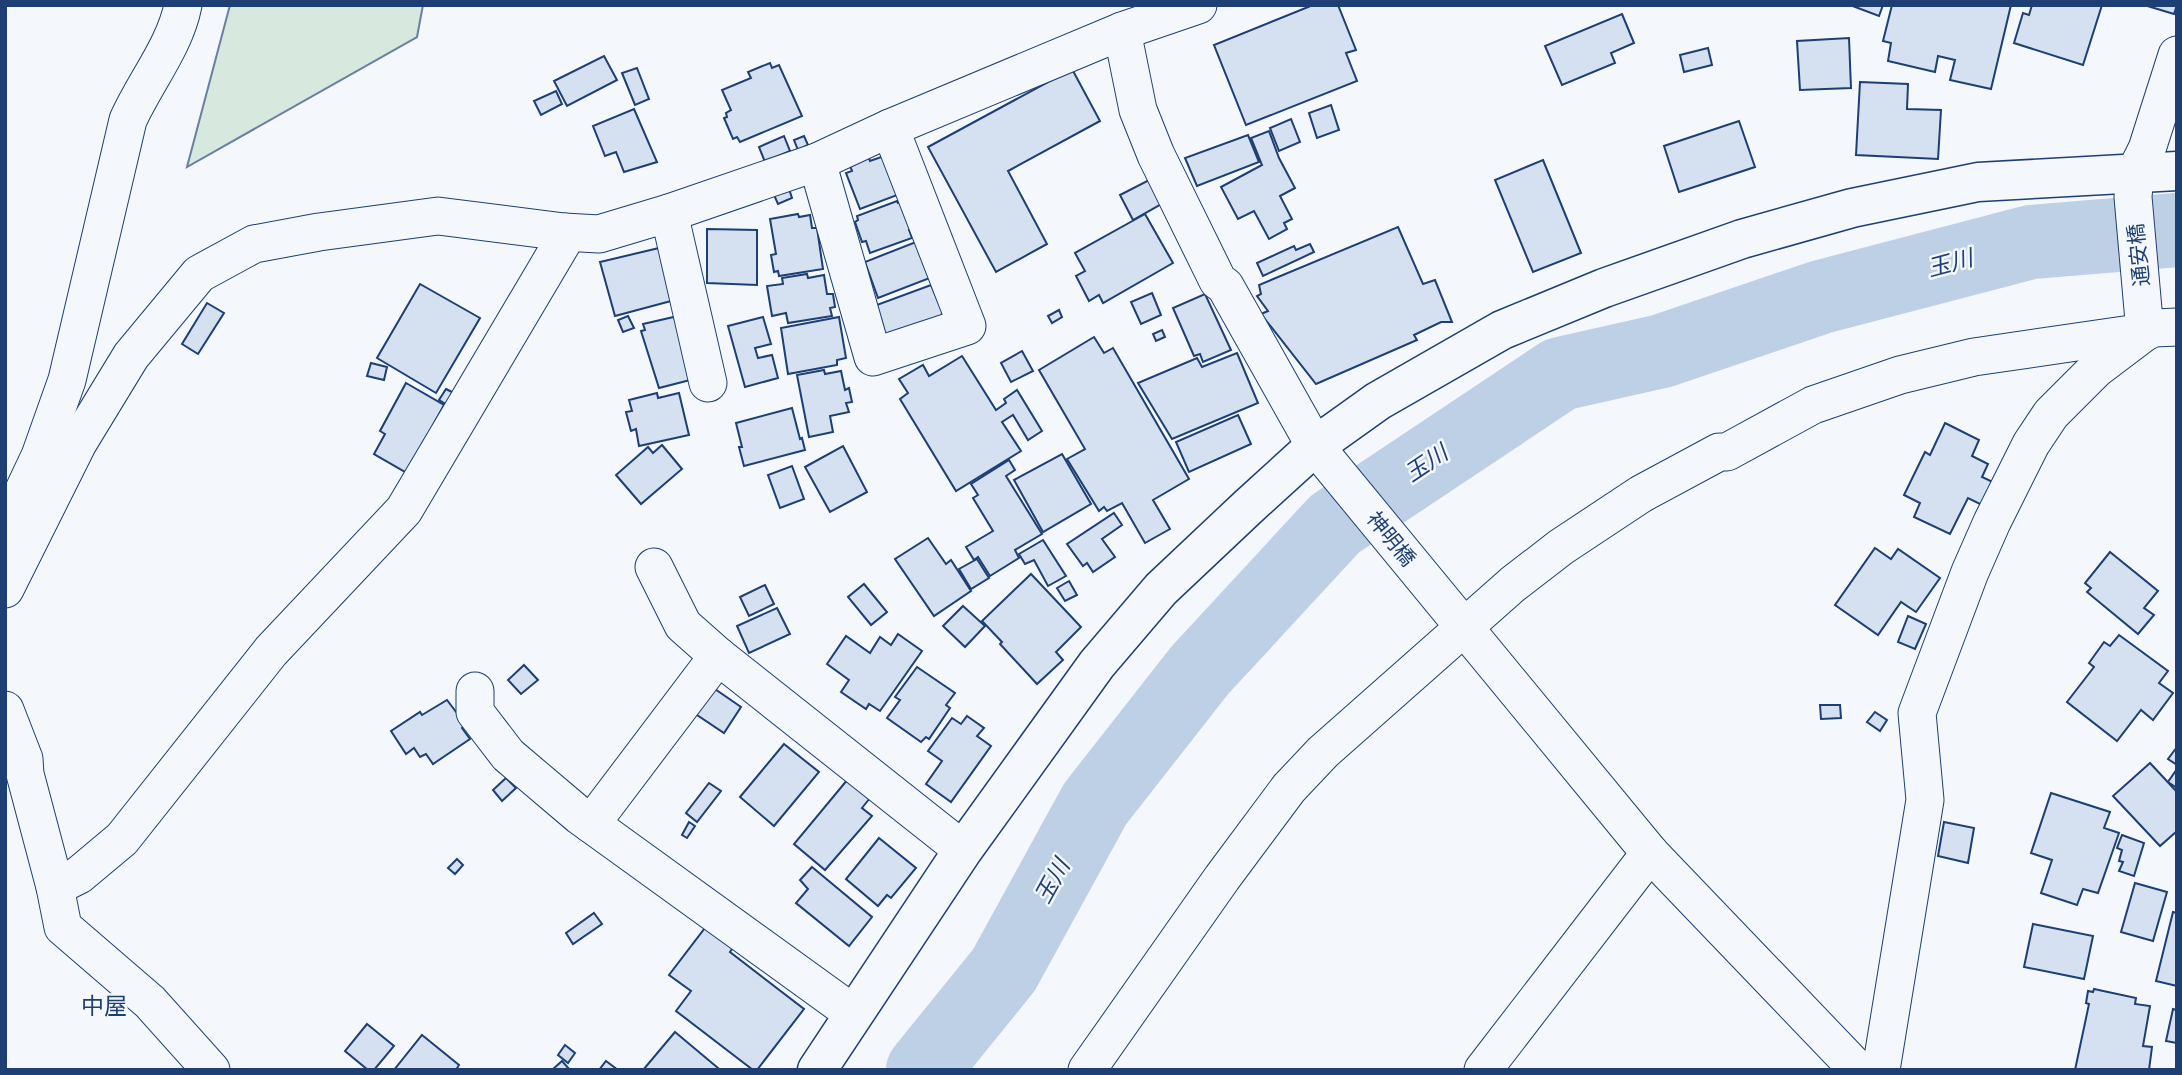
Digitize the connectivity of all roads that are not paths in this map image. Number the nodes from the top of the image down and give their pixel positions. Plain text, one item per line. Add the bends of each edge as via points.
1 (183, 5) edge
2 (1187, 7) edge
3 (1122, 31) junction
4 (2177, 55) edge
5 (890, 128) junction
6 (817, 162) junction
7 (2177, 171) edge
8 (2134, 185) junction
9 (669, 212) junction
10 (564, 232) junction
11 (2155, 324) edge
12 (2177, 350) edge
13 (708, 383) dead end
14 (1322, 455) junction
15 (5, 530) edge
16 (654, 567) dead end
17 (5, 589) edge
18 (1458, 621) junction
19 (718, 656) junction
20 (475, 691) dead end
21 (5, 710) edge
22 (592, 824) junction
23 (963, 850) junction
24 (1650, 853) junction
25 (55, 887) junction
26 (854, 1014) junction
27 (211, 1070) edge
28 (817, 1070) edge
29 (1087, 1070) edge
30 (1483, 1070) edge
31 (1858, 1070) edge
32 (1881, 1070) edge

1 - 15 street via 176,31 128,120 67,380 40,456
2 - 3 street
3 - 5 street
3 - 14 street, 神明橋 via 1138,110 1156,155 1218,281
4 - 8 street
5 - 6 street
5 - 6 street via 967,326 873,357
6 - 9 street
7 - 8 street
8 - 11 street, 通安橋
8 - 14 street via 1978,182 1852,208 1742,239 1502,330 1378,401
9 - 10 street via 599,234
9 - 13 street
10 - 17 street via 438,216 254,244 199,274 131,356 78,443
10 - 25 street via 562,243 404,510 271,651 122,839 79,875
11 - 12 street via 2160,350
11 - 18 street via 1900,374 1813,405 1642,494
11 - 32 street via 2096,369 2050,414 2031,444 1970,572 1917,713 1925,800
14 - 18 street, 神明橋
14 - 23 street via 1161,589 1097,664
16 - 19 street via 683,625
18 - 24 street, 神明橋
18 - 29 street via 1289,788
19 - 22 street
19 - 23 street
20 - 22 street via 475,712 508,755
21 - 25 street via 24,759
22 - 26 street
23 - 26 street
24 - 30 street
24 - 31 street, 神明橋
25 - 27 street via 62,927 150,1002
26 - 28 street

